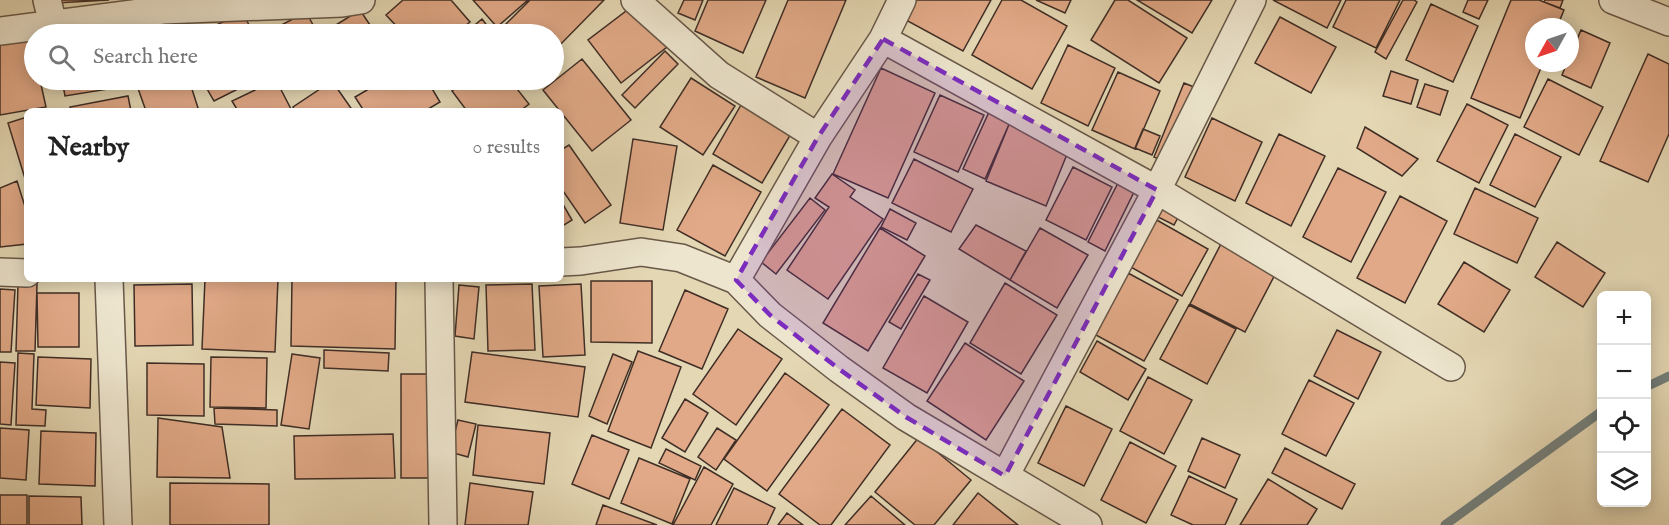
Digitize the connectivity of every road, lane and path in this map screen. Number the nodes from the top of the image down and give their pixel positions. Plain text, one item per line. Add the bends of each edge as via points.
1 (361, 0) edge
2 (635, 0) edge
3 (902, 0) edge
4 (1252, 0) edge
5 (1612, 0) edge
6 (50, 12) edge
7 (1669, 22) edge
8 (0, 31) edge
9 (883, 39) junction
10 (818, 137) junction
11 (1157, 190) junction
12 (564, 262) edge
13 (0, 272) edge
14 (24, 273) edge
15 (736, 280) junction
16 (109, 282) edge
17 (439, 282) edge
18 (1451, 367) dead end
19 (1005, 476) junction
20 (118, 525) edge
21 (442, 525) edge
22 (1088, 525) edge

1 - 6 street
2 - 10 street via 719,75
3 - 9 street
4 - 11 street
5 - 7 street
6 - 8 street
9 - 10 street
9 - 11 street
10 - 15 street
11 - 18 street
11 - 19 street
12 - 15 street via 640,252 681,258
13 - 14 street
15 - 19 street via 770,315 839,369 906,417
16 - 20 street
17 - 21 street
19 - 22 street

